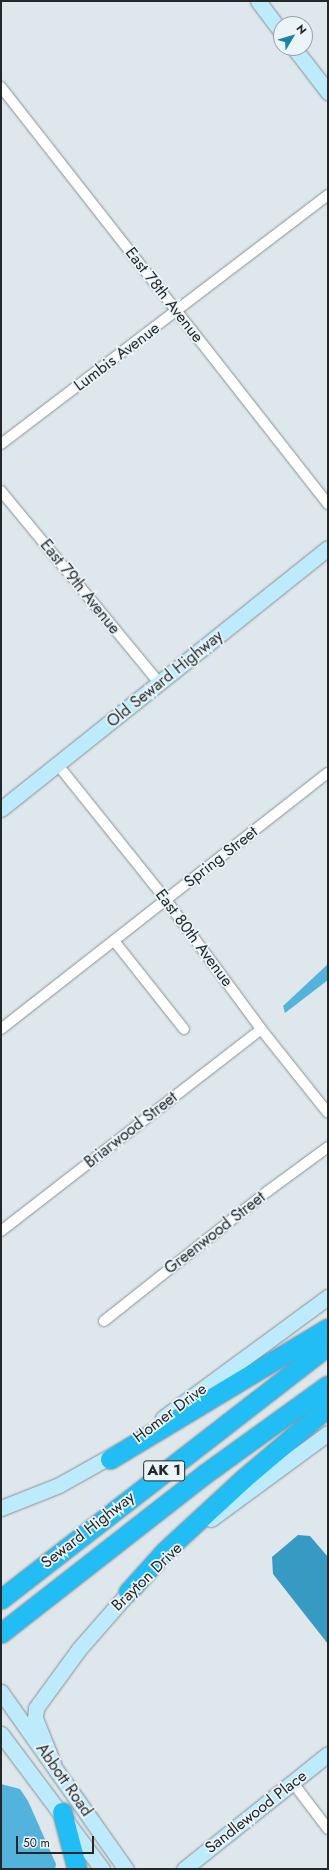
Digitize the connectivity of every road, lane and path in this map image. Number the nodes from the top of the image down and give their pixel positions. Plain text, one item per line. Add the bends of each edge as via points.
1 (258, 1) edge
2 (273, 21) edge
3 (300, 56) edge
4 (1, 86) edge
5 (328, 92) edge
6 (328, 195) edge
7 (177, 311) junction
8 (1, 444) edge
9 (1, 491) edge
10 (328, 504) edge
11 (328, 548) edge
12 (159, 683) junction
13 (58, 765) junction
14 (328, 773) edge
15 (1, 809) edge
16 (166, 900) junction
17 (115, 942) junction
18 (261, 1028) junction
19 (1, 1029) edge
20 (184, 1029) dead end
21 (328, 1113) edge
22 (328, 1147) edge
23 (1, 1231) edge
24 (328, 1297) edge
25 (104, 1321) dead end
26 (328, 1328) edge
27 (328, 1345) edge
28 (328, 1385) edge
29 (328, 1407) edge
30 (328, 1433) edge
31 (110, 1459) junction
32 (1, 1508) edge
33 (128, 1592) junction
34 (1, 1599) edge
35 (1, 1633) edge
36 (1, 1692) edge
37 (1, 1734) edge
38 (328, 1754) edge
39 (53, 1763) junction
40 (292, 1783) junction
41 (62, 1812) junction
42 (328, 1829) edge
43 (77, 1869) edge
44 (102, 1869) edge
45 (126, 1869) edge
46 (184, 1869) edge

1 - 2 main road
3 - 5 main road
4 - 7 street, East 78th Avenue
6 - 7 street, Lumbis Avenue
7 - 8 street, Lumbis Avenue
7 - 10 street, East 78th Avenue
9 - 12 street, East 79th Avenue
11 - 12 main road, Old Seward Highway
12 - 13 main road, Old Seward Highway
13 - 15 main road, Old Seward Highway
13 - 16 street, East 80th Avenue
14 - 16 street, Spring Street
16 - 17 street, Spring Street
16 - 18 street, East 80th Avenue
17 - 19 street, Spring Street
17 - 20 street
18 - 21 street, East 80th Avenue
18 - 23 street, Briarwood Street
22 - 25 street, Greenwood Street via 268,1191
24 - 31 main road, Homer Drive
26 - 31 highway
27 - 34 highway, Seward Highway / AK 1
28 - 35 highway, Seward Highway / AK 1 via 206,1473
29 - 33 highway via 244,1478 165,1552
30 - 33 main road, Brayton Drive via 206,1523
31 - 32 main road, Homer Drive via 60,1485
33 - 39 main road, Brayton Drive via 79,1649 36,1708 35,1718
36 - 39 main road, Abbott Road
37 - 41 main road, Abbott Road
38 - 40 main road, Sandlewood Place
39 - 45 main road, Abbott Road
40 - 42 street
40 - 46 main road, Sandlewood Place
41 - 43 highway
41 - 44 main road, Abbott Road

